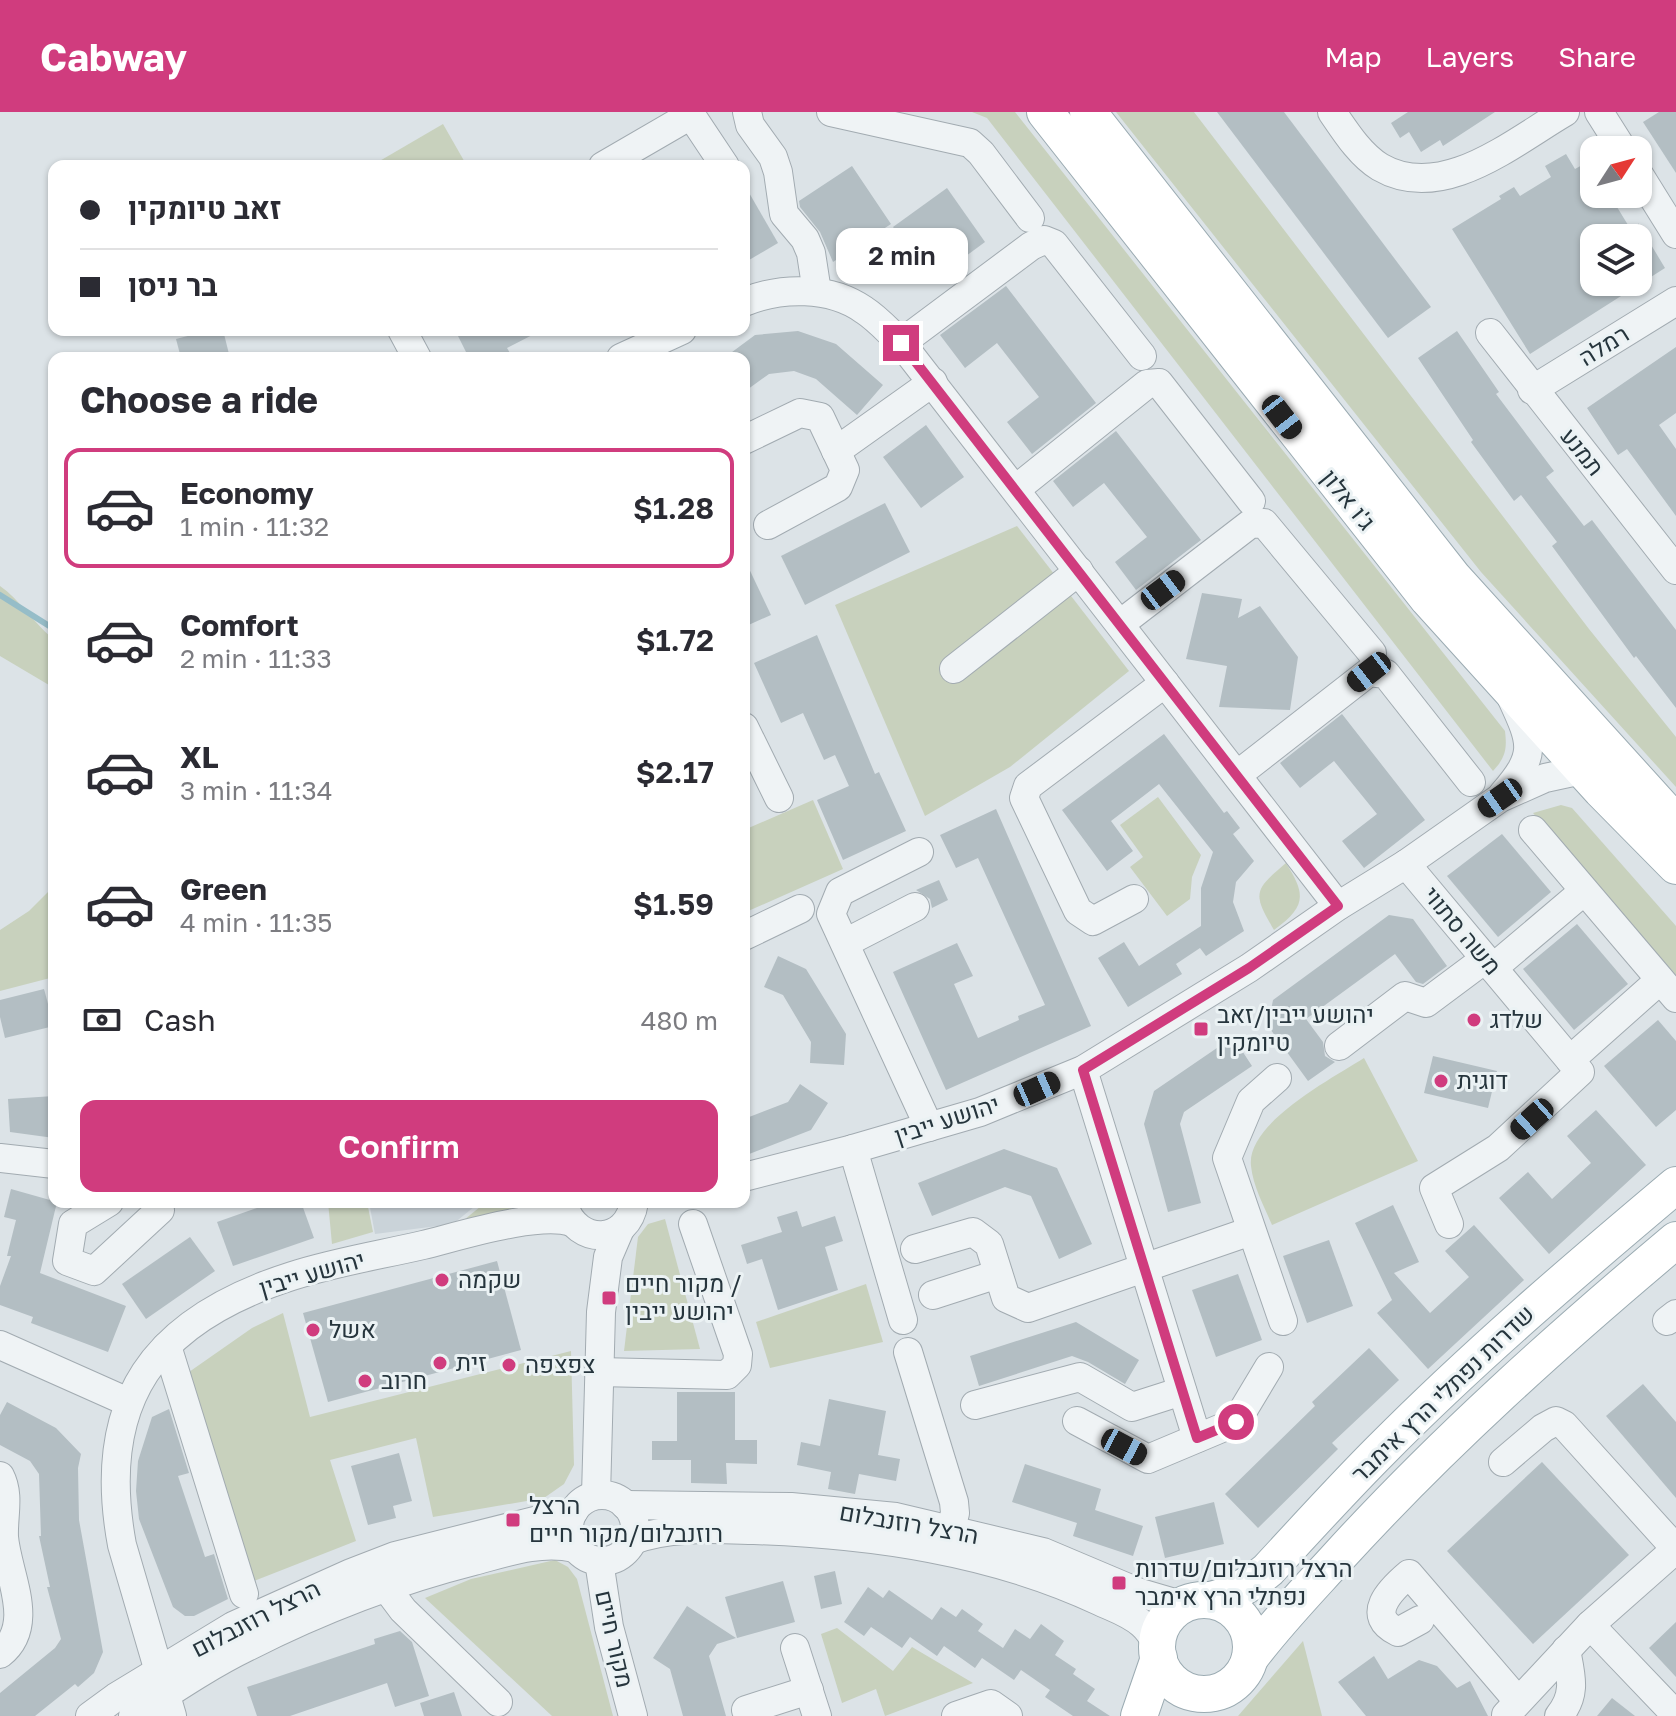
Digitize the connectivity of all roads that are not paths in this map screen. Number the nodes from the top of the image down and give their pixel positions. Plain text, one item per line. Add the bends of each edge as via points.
1 (747, 112) edge
2 (831, 112) edge
3 (1045, 112) edge
4 (1088, 112) edge
5 (1332, 112) edge
6 (1565, 112) edge
7 (1599, 112) edge
8 (1614, 136) edge
9 (613, 160) edge
10 (721, 160) edge
11 (1652, 195) edge
12 (1030, 218) dead end
13 (1676, 234) edge
14 (817, 292) junction
15 (750, 300) edge
16 (1676, 301) edge
17 (1490, 333) dead end
18 (644, 338) edge
19 (901, 343) junction
20 (628, 352) edge
21 (1142, 356) dead end
22 (933, 382) junction
23 (1532, 390) junction
24 (750, 437) edge
25 (836, 451) junction
26 (1016, 489) junction
27 (1251, 501) dead end
28 (768, 525) dead end
29 (1676, 570) edge
30 (1079, 571) junction
31 (1120, 624) junction
32 (1372, 653) dead end
33 (954, 669) dead end
34 (1165, 683) junction
35 (1506, 686) junction
36 (750, 739) edge
37 (1237, 775) junction
38 (1591, 780) junction
39 (1471, 782) dead end
40 (779, 798) dead end
41 (1500, 798) junction
42 (1676, 823) edge
43 (1533, 830) dead end
44 (919, 852) dead end
45 (1406, 864) junction
46 (1676, 866) edge
47 (1676, 886) edge
48 (1584, 891) junction
49 (1134, 899) dead end
50 (1338, 906) junction
51 (915, 907) dead end
52 (800, 909) dead end
53 (750, 933) edge
54 (845, 943) junction
55 (1489, 964) junction
56 (1668, 989) edge
57 (1339, 1046) dead end
58 (1575, 1066) junction
59 (1083, 1070) junction
60 (1277, 1078) dead end
61 (929, 1127) junction
62 (853, 1149) junction
63 (0, 1158) edge
64 (48, 1163) edge
65 (750, 1175) edge
66 (1676, 1185) edge
67 (99, 1208) edge
68 (158, 1208) edge
69 (536, 1208) edge
70 (635, 1212) edge
71 (572, 1218) edge
72 (693, 1224) dead end
73 (1449, 1224) dead end
74 (504, 1226) junction
75 (1251, 1231) junction
76 (1676, 1243) edge
77 (915, 1249) dead end
78 (1144, 1268) junction
79 (998, 1274) junction
80 (933, 1295) dead end
81 (601, 1312) junction
82 (903, 1320) dead end
83 (1283, 1321) dead end
84 (0, 1345) edge
85 (167, 1346) junction
86 (908, 1352) dead end
87 (1269, 1367) dead end
88 (599, 1372) junction
89 (1182, 1391) junction
90 (128, 1402) junction
91 (975, 1405) dead end
92 (1077, 1421) dead end
93 (1197, 1438) junction
94 (1503, 1462) dead end
95 (0, 1476) edge
96 (585, 1503) junction
97 (625, 1505) junction
98 (951, 1529) junction
99 (2, 1540) edge
100 (633, 1540) junction
101 (1676, 1549) edge
102 (587, 1554) junction
103 (385, 1586) junction
104 (244, 1594) dead end
105 (1196, 1603) junction
106 (1420, 1620) dead end
107 (1590, 1625) junction
108 (795, 1648) dead end
109 (1566, 1650) junction
110 (1158, 1651) junction
111 (0, 1654) edge
112 (1250, 1658) junction
113 (166, 1694) edge
114 (498, 1702) dead end
115 (813, 1703) edge
116 (1211, 1703) edge
117 (1512, 1709) edge
118 (746, 1710) dead end
119 (1676, 1715) edge
120 (90, 1716) edge
121 (133, 1716) edge
122 (633, 1716) edge
123 (956, 1716) edge
124 (1008, 1716) edge
125 (1139, 1716) edge
126 (1559, 1716) edge

1 - 14 street via 773,157 784,214 811,253
2 - 12 street via 970,143
3 - 35 main road, ג'ו אלון via 1354,508
4 - 42 main road, ג'ו אלון via 1453,577
5 - 6 street via 1378,166 1431,180 1467,169
7 - 8 street
9 - 10 street via 691,115
11 - 13 street
14 - 15 street
14 - 19 street via 862,308
16 - 23 street, רמלה
17 - 23 street, תמנע
18 - 20 street
19 - 21 street via 1044,240 1054,244
19 - 22 street
22 - 25 street
22 - 26 street
23 - 29 street, תמנע
24 - 25 street via 800,413 820,417
25 - 28 street via 845,470 838,487
26 - 27 street via 1147,384 1159,383
26 - 30 street
30 - 31 street
30 - 33 street
31 - 32 street via 1250,524 1264,523
31 - 34 street
34 - 37 street
34 - 49 street via 1028,786 1024,798 1078,911 1093,921
35 - 38 main road, ג'ו אלון
35 - 41 street, יהושע ייבין via 1529,745 1526,764
36 - 40 street
37 - 39 street via 1369,672 1377,672 1386,674
37 - 50 street
38 - 41 street, יהושע ייבין via 1545,778
38 - 46 main road, ג'ו אלון
38 - 47 main road
41 - 45 street, יהושע ייבין
43 - 48 street
44 - 54 street via 840,892 831,914
45 - 50 street, יהושע ייבין
45 - 55 street, משה סתווי
48 - 55 street
48 - 56 street
50 - 59 street, יהושע ייבין via 1249,968
51 - 54 street
52 - 53 street
54 - 61 street
55 - 57 street via 1426,1003 1405,996
55 - 58 street, משה סתווי
56 - 58 street
58 - 73 street via 1549,1104 1498,1148 1434,1188
59 - 61 street, יהושע ייבין
59 - 78 street
60 - 75 street via 1251,1101 1227,1158
61 - 62 street, יהושע ייבין
62 - 65 street, יהושע ייבין
62 - 82 street
63 - 64 street
66 - 105 main road, שדרות נפתלי הרץ אימבר via 1428,1404 1268,1570 1233,1595
67 - 68 street via 73,1224 67,1261 94,1271
69 - 74 street, יהושע ייבין
70 - 71 street, יהושע ייבין via 602,1235
70 - 81 street via 608,1257
71 - 74 street, יהושע ייבין
71 - 81 street via 598,1261
72 - 88 street via 738,1354 737,1365 727,1375
74 - 85 street, יהושע ייבין via 276,1281 214,1310
75 - 78 street
75 - 83 street
76 - 112 main road, שדרות נפתלי הרץ אימבר via 1552,1348 1410,1480
77 - 79 street via 973,1232 989,1244
78 - 79 street via 1028,1308 1006,1298
78 - 89 street
79 - 80 street
81 - 88 street
84 - 90 street
85 - 90 street, יהושע ייבין via 139,1379
85 - 104 street
86 - 98 street via 954,1502
87 - 93 street via 1236,1422
88 - 96 street
89 - 91 street via 1132,1407 1080,1377
89 - 93 street
90 - 113 street, יהושע ייבין via 115,1461 116,1516
92 - 93 street via 1148,1459
94 - 101 street via 1543,1428 1556,1421 1564,1425
95 - 99 street via 6,1487
96 - 97 street via 612,1496
96 - 102 street via 569,1529
96 - 113 street, הרצל רוזנבלום via 395,1556 233,1626
97 - 98 street, הרצל רוזנבלום via 791,1507 896,1517
97 - 100 street via 635,1521
98 - 105 street, הרצל רוזנבלום via 1043,1552 1140,1593
99 - 111 street via 17,1592 18,1622
100 - 102 street via 620,1557
100 - 110 street, הרצל רוזנבלום via 669,1530 728,1529 892,1541 985,1562 1080,1592 1142,1624
101 - 107 street
102 - 103 street, הרצל רוזנבלום via 547,1545
102 - 122 street, מקור חיים
103 - 113 street, הרצל רוזנבלום via 245,1648
103 - 114 street
105 - 110 main road via 1165,1621
105 - 112 main road via 1226,1605 1243,1621
106 - 117 street via 1398,1632 1381,1616 1384,1599 1409,1574
107 - 109 street
107 - 119 street
108 - 115 street
109 - 117 street
109 - 126 street via 1572,1696
110 - 116 main road via 1170,1679
110 - 125 main road
112 - 116 main road via 1239,1678
113 - 120 street, הרצל רוזנבלום
113 - 121 street, הרצל רוזנבלום
115 - 118 street
123 - 124 street via 991,1704

